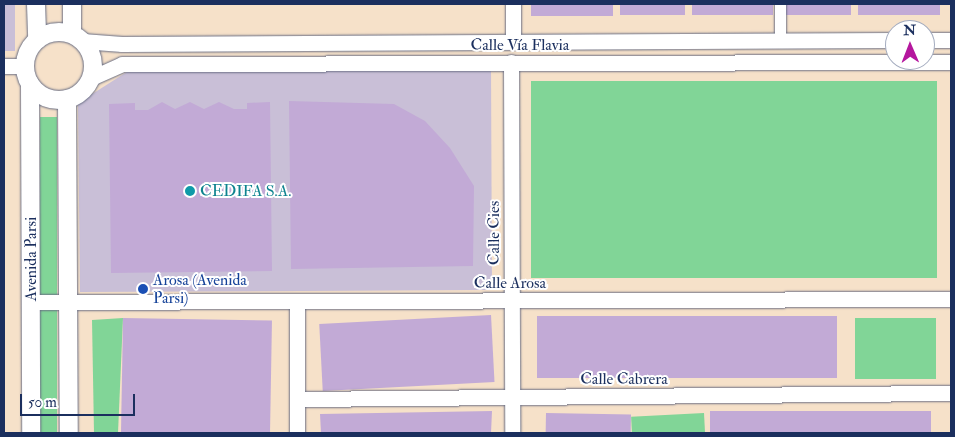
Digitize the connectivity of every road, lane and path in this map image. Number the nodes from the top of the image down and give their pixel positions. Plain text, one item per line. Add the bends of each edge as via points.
1 (36, 4) edge
2 (72, 4) edge
3 (513, 4) edge
4 (780, 4) edge
5 (77, 38) junction
6 (37, 40) junction
7 (780, 40) junction
8 (885, 40) edge
9 (935, 40) edge
10 (951, 40) edge
11 (514, 42) junction
12 (511, 62) junction
13 (951, 62) edge
14 (4, 66) edge
15 (25, 66) junction
16 (91, 78) junction
17 (30, 84) junction
18 (67, 99) junction
19 (951, 300) edge
20 (297, 301) junction
21 (512, 301) junction
22 (31, 302) junction
23 (68, 302) junction
24 (951, 394) edge
25 (512, 397) junction
26 (297, 399) junction
27 (31, 433) edge
28 (69, 433) edge
29 (297, 433) edge
30 (512, 433) edge

1 - 6 street
2 - 5 street
3 - 11 street
4 - 7 street
5 - 6 street via 54,32
5 - 11 street, Calle Vía Flavia via 122,44
5 - 16 street via 92,58
6 - 15 street via 30,47
7 - 8 street, Calle Vía Flavia
7 - 11 street, Calle Vía Flavia
9 - 10 street
12 - 13 street, Calle Vía Flavia
12 - 16 street, Calle Vía Flavia via 122,64
12 - 21 street, Calle Cies
14 - 15 street
15 - 17 street
16 - 18 street via 82,91
17 - 18 street via 46,97
17 - 22 street, Avenida Parsi
18 - 23 street
19 - 21 street, Calle Arosa
20 - 21 street, Calle Arosa
20 - 23 street, Calle Arosa
20 - 26 street
21 - 25 street, Calle Cies
22 - 23 street, Calle Arosa
22 - 27 street, Avenida Parsi
23 - 28 street
24 - 25 street, Calle Cabrera
25 - 26 street, Calle Cabrera
25 - 30 street, Calle Cies
26 - 29 street

